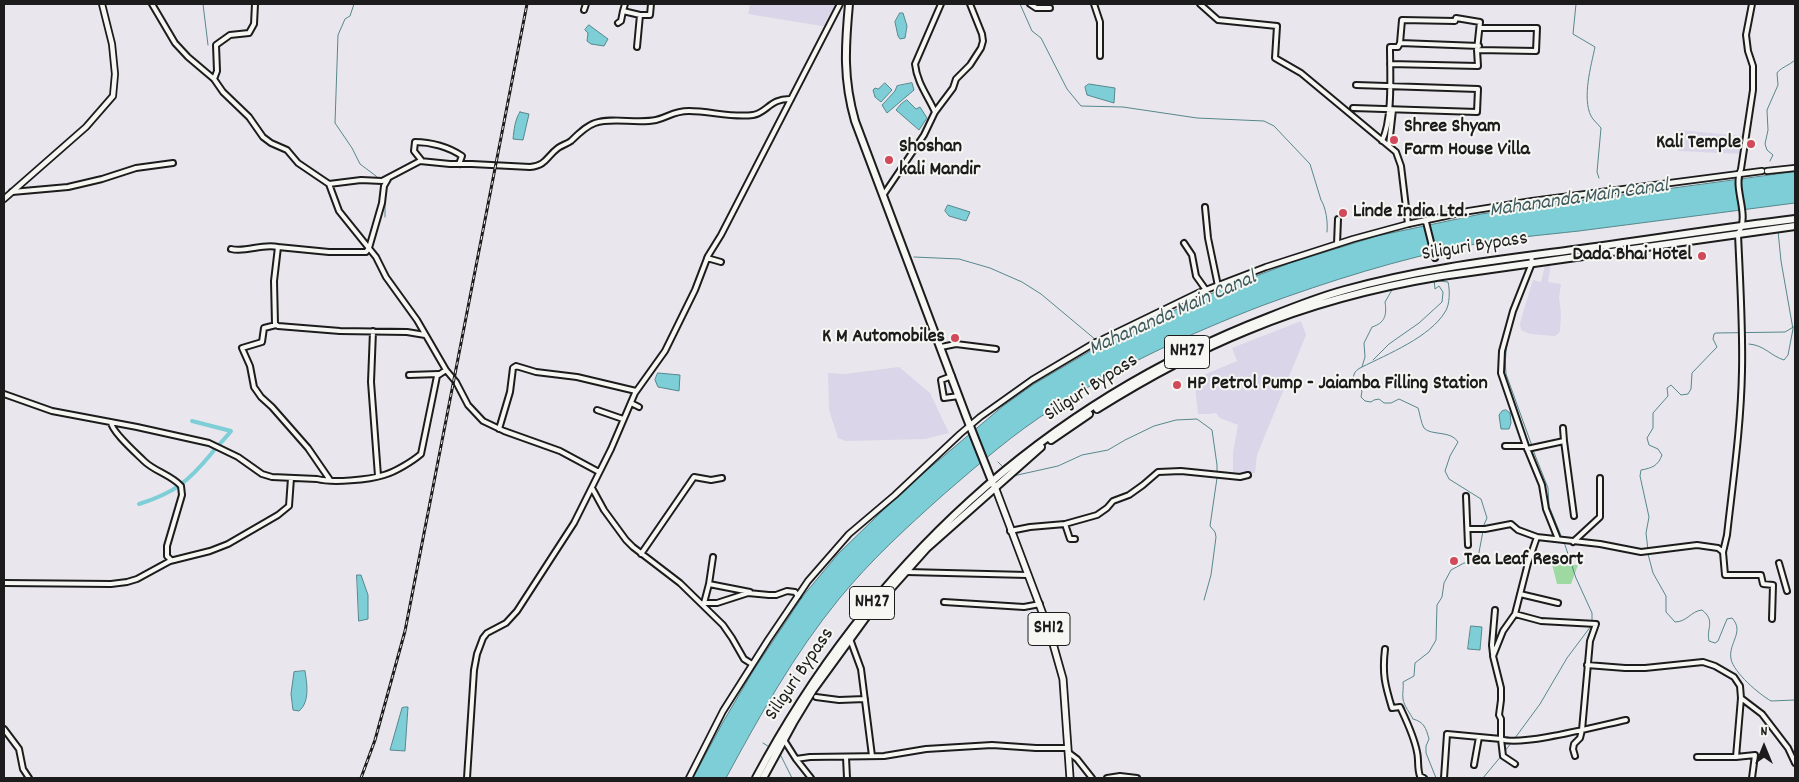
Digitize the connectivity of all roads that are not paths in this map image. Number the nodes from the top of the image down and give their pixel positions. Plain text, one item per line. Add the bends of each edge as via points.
1 (102, 4) edge
2 (152, 4) edge
3 (255, 4) edge
4 (586, 4) edge
5 (625, 4) edge
6 (651, 4) edge
7 (840, 4) edge
8 (849, 4) edge
9 (940, 4) edge
10 (970, 4) edge
11 (1030, 4) edge
12 (1094, 4) edge
13 (1200, 4) edge
14 (1752, 4) edge
15 (1050, 8) dead end
16 (584, 10) dead end
17 (623, 11) junction
18 (640, 15) junction
19 (618, 23) dead end
20 (1480, 28) junction
21 (1400, 43) junction
22 (637, 47) dead end
23 (1478, 48) junction
24 (1100, 56) dead end
25 (1390, 64) junction
26 (214, 79) junction
27 (1356, 85) dead end
28 (1389, 86) junction
29 (791, 99) junction
30 (1353, 108) dead end
31 (1391, 110) junction
32 (935, 112) junction
33 (1382, 141) junction
34 (1388, 145) junction
35 (422, 161) junction
36 (173, 163) dead end
37 (459, 164) junction
38 (1795, 168) edge
39 (1738, 176) junction
40 (388, 178) junction
41 (329, 184) junction
42 (12, 192) junction
43 (884, 194) junction
44 (4, 199) edge
45 (1205, 207) dead end
46 (1338, 219) dead end
47 (1795, 219) edge
48 (1424, 222) junction
49 (1408, 224) junction
50 (1784, 224) junction
51 (1773, 225) junction
52 (1743, 226) junction
53 (1795, 226) edge
54 (1738, 234) junction
55 (1184, 243) dead end
56 (1337, 244) junction
57 (278, 248) junction
58 (369, 248) junction
59 (231, 249) dead end
60 (1531, 255) junction
61 (1434, 257) dead end
62 (707, 258) junction
63 (722, 262) dead end
64 (1532, 263) junction
65 (1442, 272) junction
66 (1218, 286) junction
67 (1206, 290) junction
68 (276, 325) junction
69 (373, 331) junction
70 (425, 335) junction
71 (941, 347) junction
72 (996, 349) dead end
73 (446, 370) junction
74 (439, 374) junction
75 (409, 376) dead end
76 (952, 376) junction
77 (636, 392) junction
78 (4, 394) edge
79 (959, 396) junction
80 (631, 403) junction
81 (639, 407) dead end
82 (597, 410) dead end
83 (623, 419) junction
84 (111, 422) junction
85 (970, 427) junction
86 (498, 428) junction
87 (1563, 428) dead end
88 (1564, 441) junction
89 (1505, 446) dead end
90 (1529, 447) junction
91 (599, 472) junction
92 (1248, 475) dead end
93 (378, 476) junction
94 (290, 478) junction
95 (722, 478) dead end
96 (1600, 478) dead end
97 (330, 480) junction
98 (993, 484) junction
99 (592, 488) junction
100 (1466, 496) dead end
101 (1574, 516) dead end
102 (1065, 524) junction
103 (1469, 529) junction
104 (1010, 530) junction
105 (1555, 531) junction
106 (1537, 537) junction
107 (1547, 538) junction
108 (1075, 539) dead end
109 (1558, 539) junction
110 (1573, 542) junction
111 (1468, 545) dead end
112 (1723, 552) junction
113 (641, 554) junction
114 (713, 557) dead end
115 (171, 560) junction
116 (1779, 563) dead end
117 (905, 572) junction
118 (1027, 575) junction
119 (4, 583) edge
120 (710, 584) junction
121 (1787, 591) dead end
122 (1520, 594) junction
123 (760, 596) junction
124 (798, 596) junction
125 (944, 602) dead end
126 (699, 603) junction
127 (704, 603) junction
128 (1558, 603) dead end
129 (1040, 604) junction
130 (1495, 610) dead end
131 (1515, 614) junction
132 (1772, 619) dead end
133 (850, 638) junction
134 (1385, 649) dead end
135 (1493, 656) junction
136 (752, 664) junction
137 (1587, 665) junction
138 (816, 697) dead end
139 (1741, 698) junction
140 (865, 699) junction
141 (1626, 720) dead end
142 (4, 729) edge
143 (1582, 730) junction
144 (1479, 737) junction
145 (1501, 739) junction
146 (780, 743) junction
147 (1068, 750) junction
148 (773, 754) junction
149 (872, 756) junction
150 (1575, 756) dead end
151 (1736, 756) junction
152 (846, 757) junction
153 (1697, 757) dead end
154 (796, 758) junction
155 (1795, 763) edge
156 (1515, 764) dead end
157 (1474, 765) dead end
158 (29, 778) edge
159 (466, 778) edge
160 (689, 778) edge
161 (756, 778) edge
162 (763, 778) edge
163 (811, 778) edge
164 (847, 778) edge
165 (1070, 778) edge
166 (1092, 778) edge
167 (1107, 778) edge
168 (1137, 778) edge
169 (1424, 778) edge
170 (1444, 778) edge
171 (1752, 778) edge

1 - 42 street via 112,44 113,96 86,127
2 - 26 street via 175,43
3 - 26 street via 254,24 249,33 230,35 216,45 217,71
4 - 16 street
5 - 17 street
6 - 18 street via 650,15
7 - 29 street
8 - 43 highway via 845,63 847,86 856,121
9 - 32 street via 915,64 920,83
10 - 32 street via 982,34 981,48
11 - 15 street via 1036,8
12 - 24 street via 1100,22
13 - 33 street via 1218,20 1277,26 1275,58 1301,73
14 - 39 street via 1746,35 1753,66 1753,90
17 - 18 street
17 - 19 street
18 - 22 street
20 - 21 street via 1480,22 1456,18 1455,21 1402,20
20 - 23 street
20 - 23 street via 1537,28 1536,51
21 - 23 street
21 - 25 street via 1398,47 1390,47
23 - 25 street via 1478,66
25 - 28 street
26 - 41 street via 263,137 287,150 298,163
27 - 28 street
28 - 31 street
28 - 31 street via 1478,89 1477,112
29 - 37 street via 770,103 754,115 688,111 673,112 656,120 593,123 540,166
29 - 62 street
30 - 31 street
31 - 33 street
31 - 34 street
32 - 43 street via 924,135
33 - 34 street
34 - 49 street via 1399,160
35 - 37 street
35 - 37 street via 414,151 415,142 454,150 462,156
35 - 40 street
36 - 42 street via 136,168 68,187
38 - 39 street
39 - 48 street via 1532,201
39 - 52 street
40 - 41 street
40 - 58 street
41 - 58 street via 340,211
42 - 44 street
43 - 71 highway
45 - 66 street
46 - 56 street
47 - 50 highway, Siliguri Bypass / NH27
48 - 49 street
48 - 61 street
49 - 56 street
50 - 51 highway, Siliguri Bypass / NH27
50 - 53 highway, NH27
51 - 52 highway, Siliguri Bypass / NH27
51 - 54 highway, NH27
52 - 54 street
52 - 60 highway, Siliguri Bypass / NH27
54 - 64 highway, NH27
54 - 112 street via 1742,373 1739,426
55 - 67 street via 1192,255 1196,276
56 - 66 street via 1266,266
57 - 58 street via 353,252 366,252
57 - 59 street
57 - 68 street via 274,287
58 - 70 street
60 - 64 street
60 - 65 highway, Siliguri Bypass / NH27
62 - 63 street
62 - 77 street via 665,351
64 - 65 highway, NH27
64 - 90 street via 1513,311 1502,351 1501,373
65 - 98 highway, Siliguri Bypass / NH27 via 1316,299 1192,350 1133,381 1064,425
66 - 67 street
67 - 85 street via 1097,341 1032,380
68 - 69 street
68 - 97 street via 264,328 262,342 242,348 250,366 252,382 261,397 308,448
69 - 70 street
69 - 93 street via 371,387
70 - 73 street
71 - 72 street via 956,344
71 - 76 highway
73 - 74 street
73 - 86 street via 468,405 483,421
74 - 75 street
74 - 93 street via 421,454
76 - 79 highway
76 - 79 street via 941,380 944,398
77 - 80 street
77 - 86 street via 516,366
78 - 84 street via 52,411
79 - 85 highway
80 - 81 street
80 - 83 street
82 - 83 street
83 - 91 street
84 - 94 street via 219,446 262,474
84 - 115 street via 113,430 144,461 180,485 182,495 167,546 167,556
85 - 98 highway
85 - 124 street via 849,534
86 - 91 street via 560,451
87 - 88 street
88 - 90 street
88 - 101 street
89 - 90 street
90 - 105 street
91 - 99 street
92 - 102 street via 1158,472 1097,515
93 - 97 street
94 - 97 street
94 - 115 street via 289,506 278,515 228,544
95 - 113 street via 694,477
96 - 110 street via 1600,517
98 - 104 main road, SH12
98 - 117 highway, NH27
98 - 146 highway, Siliguri Bypass / NH27 via 936,531 866,609 819,675
99 - 113 street via 626,540
99 - 159 street via 574,524 517,611 506,623 487,633 480,646 474,670
100 - 103 street
102 - 104 street
102 - 108 street via 1070,539
103 - 106 street via 1511,524
103 - 111 street
104 - 118 main road, SH12
105 - 107 street via 1552,537
105 - 109 street
106 - 107 street
106 - 122 street
107 - 109 street
109 - 110 street
110 - 112 street via 1644,552 1697,544
112 - 132 street via 1725,574 1762,575 1763,584 1773,585
113 - 126 street via 680,583
114 - 120 street
115 - 119 street via 137,579 119,584
116 - 121 street
117 - 118 street
117 - 133 highway, NH27
118 - 129 main road, SH12
120 - 123 street via 760,593
120 - 127 street
122 - 128 street
122 - 131 street
123 - 124 street via 787,591
123 - 127 street via 748,593 717,603
124 - 136 street
125 - 129 street via 1024,607
126 - 127 street
126 - 136 street via 723,624 744,659
129 - 147 main road, SH12 via 1063,679
130 - 135 street
131 - 135 street
131 - 137 street via 1541,621 1596,624
133 - 140 street via 861,669
133 - 146 highway, NH27
134 - 169 street via 1383,674 1392,708 1400,707 1412,731 1418,754 1418,771
135 - 145 street via 1501,688
136 - 160 street via 723,711
137 - 139 street via 1645,668 1710,663 1734,677 1740,686
137 - 143 street
138 - 140 street
139 - 151 street
139 - 155 street via 1762,714 1788,748
140 - 149 street
141 - 143 street
142 - 158 street via 19,749 23,769
143 - 145 street via 1513,741
143 - 150 street via 1574,744
144 - 145 street
144 - 157 street
144 - 170 street via 1447,734
145 - 156 street via 1503,754
146 - 148 highway, Siliguri Bypass / NH27
146 - 154 street
147 - 149 street via 992,745
147 - 165 main road, SH12
147 - 166 street
148 - 161 highway, Siliguri Bypass / NH27
148 - 162 highway, NH27
149 - 152 street
151 - 153 street
151 - 171 street via 1755,756
152 - 154 street
152 - 164 street
154 - 163 street
167 - 168 street

